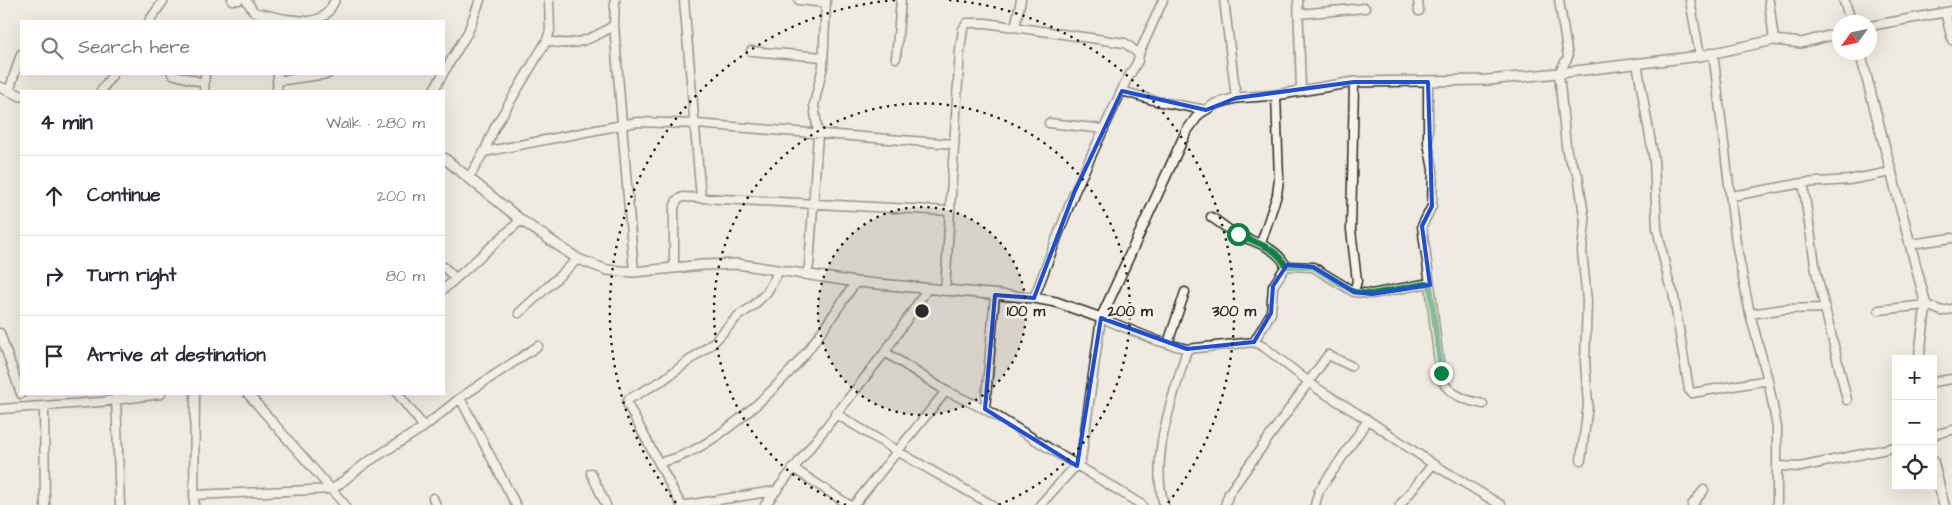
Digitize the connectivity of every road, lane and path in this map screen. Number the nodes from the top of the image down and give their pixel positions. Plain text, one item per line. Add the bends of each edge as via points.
1 (164, 0) edge
2 (232, 0) edge
3 (239, 0) edge
4 (246, 0) edge
5 (335, 0) edge
6 (480, 0) edge
7 (549, 0) edge
8 (615, 0) edge
9 (684, 0) edge
10 (799, 0) edge
11 (901, 0) edge
12 (1021, 0) edge
13 (1163, 0) edge
14 (1224, 0) edge
15 (1298, 0) edge
16 (1418, 0) edge
17 (1559, 0) edge
18 (1690, 0) edge
19 (1844, 0) edge
20 (1769, 1) dead end
21 (826, 2) edge
22 (1365, 8) dead end
23 (1419, 11) dead end
24 (1949, 11) edge
25 (1299, 14) junction
26 (1849, 15) edge
27 (150, 20) edge
28 (285, 20) edge
29 (318, 20) edge
30 (614, 25) junction
31 (1877, 25) edge
32 (1015, 27) junction
33 (1832, 35) edge
34 (547, 40) junction
35 (1774, 40) junction
36 (1952, 40) edge
37 (751, 51) dead end
38 (1713, 52) junction
39 (1139, 54) junction
40 (445, 56) edge
41 (1700, 56) junction
42 (20, 57) edge
43 (453, 57) junction
44 (823, 57) junction
45 (896, 58) dead end
46 (1862, 60) edge
47 (1637, 63) junction
48 (445, 70) edge
49 (1559, 73) junction
50 (112, 75) edge
51 (174, 75) edge
52 (311, 75) edge
53 (442, 75) edge
54 (278, 77) edge
55 (1354, 82) junction
56 (1428, 82) junction
57 (0, 87) edge
58 (204, 87) edge
59 (102, 90) edge
60 (277, 90) edge
61 (434, 90) edge
62 (1301, 90) junction
63 (9, 91) junction
64 (1122, 91) junction
65 (1276, 94) junction
66 (20, 96) edge
67 (1236, 98) junction
68 (1206, 110) junction
69 (1049, 123) dead end
70 (696, 124) junction
71 (622, 126) junction
72 (1104, 129) junction
73 (818, 134) junction
74 (953, 144) junction
75 (484, 152) junction
76 (445, 159) edge
77 (1891, 172) junction
78 (468, 179) junction
79 (1803, 183) junction
80 (1732, 196) junction
81 (701, 198) junction
82 (815, 205) junction
83 (950, 211) junction
84 (1211, 217) dead end
85 (521, 220) junction
86 (1952, 238) edge
87 (1261, 243) junction
88 (1911, 244) junction
89 (578, 259) junction
90 (1286, 266) junction
91 (445, 268) edge
92 (674, 268) junction
93 (779, 271) junction
94 (634, 272) junction
95 (806, 274) junction
96 (455, 278) junction
97 (856, 282) junction
98 (1430, 285) junction
99 (445, 288) edge
100 (928, 288) junction
101 (945, 291) junction
102 (1185, 292) dead end
103 (1354, 292) junction
104 (995, 295) junction
105 (1034, 298) junction
106 (1926, 305) junction
107 (1824, 308) junction
108 (1952, 309) edge
109 (1880, 310) dead end
110 (519, 313) dead end
111 (1750, 314) junction
112 (1101, 318) junction
113 (0, 333) edge
114 (1254, 342) junction
115 (1168, 343) junction
116 (538, 346) dead end
117 (1187, 349) junction
118 (885, 352) junction
119 (1919, 355) edge
120 (1351, 366) dead end
121 (1952, 379) edge
122 (1768, 380) junction
123 (1937, 381) edge
124 (1310, 384) junction
125 (20, 391) edge
126 (946, 391) junction
127 (21, 395) edge
128 (150, 395) edge
129 (195, 395) edge
130 (249, 395) edge
131 (399, 395) edge
132 (99, 398) edge
133 (116, 398) junction
134 (460, 398) junction
135 (1847, 400) dead end
136 (1483, 404) dead end
137 (44, 406) junction
138 (26, 407) junction
139 (0, 408) edge
140 (985, 410) junction
141 (835, 413) junction
142 (1368, 420) junction
143 (424, 427) junction
144 (1952, 430) edge
145 (1937, 434) edge
146 (1892, 448) edge
147 (897, 451) junction
148 (1581, 460) dead end
149 (660, 462) junction
150 (1433, 464) junction
151 (1077, 466) junction
152 (1778, 466) junction
153 (793, 468) junction
154 (591, 472) dead end
155 (1937, 477) edge
156 (333, 489) junction
157 (1704, 490) dead end
158 (774, 491) junction
159 (194, 495) junction
160 (1491, 503) edge
161 (45, 505) edge
162 (120, 505) edge
163 (194, 505) edge
164 (345, 505) edge
165 (516, 505) edge
166 (606, 505) edge
167 (681, 505) edge
168 (687, 505) edge
169 (764, 505) edge
170 (849, 505) edge
171 (854, 505) edge
172 (992, 505) edge
173 (1040, 505) edge
174 (1142, 505) edge
175 (1164, 505) edge
176 (1225, 505) edge
177 (1315, 505) edge
178 (1400, 505) edge
179 (1501, 505) edge
180 (1692, 505) edge
181 (1777, 505) edge
182 (1944, 505) edge

1 - 27 street
2 - 3 street
4 - 28 street via 254,12
5 - 29 street via 328,13
6 - 43 street via 468,32
7 - 34 street via 550,31
8 - 30 street
9 - 70 street
10 - 21 street
11 - 45 street
12 - 32 street
13 - 39 street
14 - 67 street
15 - 25 street
16 - 23 street
17 - 49 street via 1568,57
18 - 41 street
19 - 26 street
20 - 35 street
21 - 44 street
22 - 25 street
24 - 31 street
24 - 36 street
25 - 62 street
30 - 34 street via 582,41 565,44
30 - 71 street
32 - 39 street via 1125,43
32 - 74 street via 973,22 967,23 963,29
33 - 35 street via 1801,43
34 - 75 street
35 - 38 street
37 - 44 street
38 - 41 street
38 - 80 street
39 - 64 street
40 - 43 street
41 - 47 street
42 - 63 street
43 - 48 street
44 - 73 street via 814,106
46 - 77 street
47 - 49 street
47 - 122 street via 1654,160 1657,228 1673,292 1689,390 1692,393
49 - 56 street
49 - 148 street via 1568,156 1578,175 1585,222 1582,251 1587,301 1585,362 1588,406
50 - 59 street
51 - 58 street
52 - 54 street
53 - 61 street
54 - 60 street
55 - 56 street
55 - 62 street
55 - 103 street via 1351,230 1357,281
56 - 98 street via 1432,206 1422,226
57 - 63 street
62 - 65 street
63 - 66 street
64 - 68 street via 1150,100
64 - 72 street
65 - 67 street
65 - 87 street via 1279,179
67 - 68 street
68 - 112 street via 1186,132
69 - 72 street
70 - 71 street via 637,122
70 - 73 street
70 - 81 street
71 - 75 street
71 - 94 street
72 - 105 street via 1074,194
73 - 74 street
73 - 82 street
74 - 83 street
75 - 78 street
76 - 78 street
77 - 79 street via 1850,180
77 - 88 street
78 - 85 street
79 - 80 street
79 - 107 street
80 - 111 street via 1736,243
81 - 82 street
81 - 92 street via 677,200 674,208
82 - 83 street
82 - 95 street via 810,266
83 - 101 street
84 - 87 street via 1232,232
85 - 89 street
85 - 96 street
86 - 88 street
87 - 90 street via 1279,254
88 - 106 street
89 - 94 street via 607,270
89 - 110 street
90 - 103 street via 1313,267
90 - 114 street via 1273,286 1271,313
91 - 96 street
92 - 93 street via 738,264
92 - 94 street
93 - 95 street
93 - 149 street via 753,306 738,316 713,342 662,380 629,399 629,407
95 - 97 street
96 - 99 street
97 - 100 street
97 - 149 street via 804,355 771,390 710,442
98 - 103 street via 1372,294
98 - 136 street via 1442,379 1465,400
100 - 101 street
100 - 118 street
101 - 104 street
102 - 115 street
104 - 105 street
104 - 140 street
105 - 112 street
106 - 108 street via 1942,311
106 - 109 street
106 - 119 street
107 - 111 street
107 - 135 street
111 - 122 street
112 - 115 street
112 - 151 street via 1081,460
113 - 125 street
114 - 117 street
114 - 124 street
115 - 117 street
116 - 134 street
117 - 175 street via 1160,452
118 - 126 street
118 - 141 street
120 - 124 street via 1328,355
121 - 123 street
122 - 152 street via 1777,427
124 - 142 street
124 - 176 street via 1229,493
126 - 140 street
126 - 147 street
127 - 138 street
128 - 133 street
129 - 159 street
130 - 156 street
131 - 143 street
132 - 133 street
132 - 137 street
133 - 162 street
134 - 143 street
134 - 165 street
137 - 138 street
137 - 161 street
138 - 139 street
140 - 151 street
141 - 147 street
141 - 153 street
142 - 150 street
142 - 177 street via 1319,491
143 - 156 street via 366,463
144 - 145 street
146 - 152 street via 1800,467
147 - 171 street
147 - 172 street
149 - 167 street
150 - 160 street
150 - 178 street
151 - 173 street
151 - 174 street
152 - 181 street
153 - 158 street
153 - 170 street
154 - 166 street
155 - 182 street
156 - 159 street
156 - 164 street
157 - 180 street
158 - 168 street
158 - 169 street
159 - 163 street
160 - 179 street

